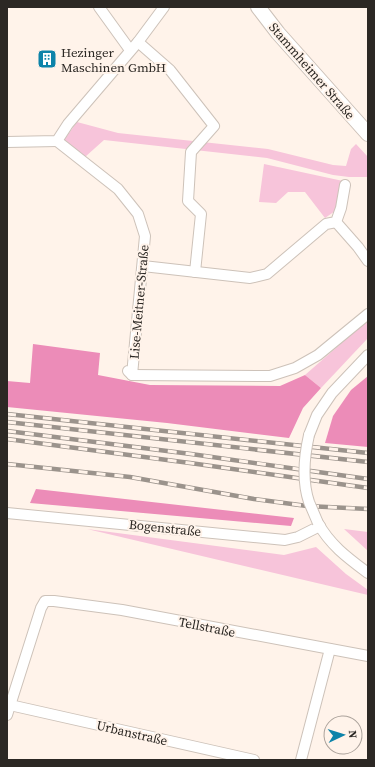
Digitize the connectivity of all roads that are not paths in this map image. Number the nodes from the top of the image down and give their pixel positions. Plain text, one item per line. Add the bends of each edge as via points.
1 (99, 7) edge
2 (164, 7) edge
3 (258, 7) edge
4 (138, 42) junction
5 (130, 50) junction
6 (368, 134) edge
7 (57, 141) junction
8 (7, 142) edge
9 (345, 185) dead end
10 (336, 222) junction
11 (368, 261) edge
12 (143, 266) junction
13 (195, 272) junction
14 (368, 314) edge
15 (368, 355) edge
16 (7, 513) edge
17 (319, 524) junction
18 (368, 573) edge
19 (330, 649) junction
20 (368, 656) edge
21 (10, 705) junction
22 (7, 716) edge
23 (254, 760) edge
24 (301, 760) edge

1 - 5 street
2 - 4 street
3 - 6 main road, Stammheimer Straße
4 - 5 street
4 - 13 street via 170,70 214,126 191,152 188,201 201,214
5 - 7 street via 68,124
7 - 8 street
7 - 12 street, Lise-Meitner-Straße via 118,189 138,214 145,236
9 - 10 street
10 - 11 street
10 - 13 street via 326,224 267,274 250,278
12 - 13 street
12 - 14 street, Lise-Meitner-Straße via 130,373 270,376 295,368 318,355
15 - 17 street, bridge via 332,393 317,415 309,435 304,456 304,475 309,501
16 - 17 street, Bogenstraße via 285,540 298,537
17 - 18 street via 335,547
19 - 20 street, Tellstraße
19 - 21 street, Tellstraße via 122,610 45,601
19 - 24 street
21 - 22 street
21 - 23 street, Urbanstraße

